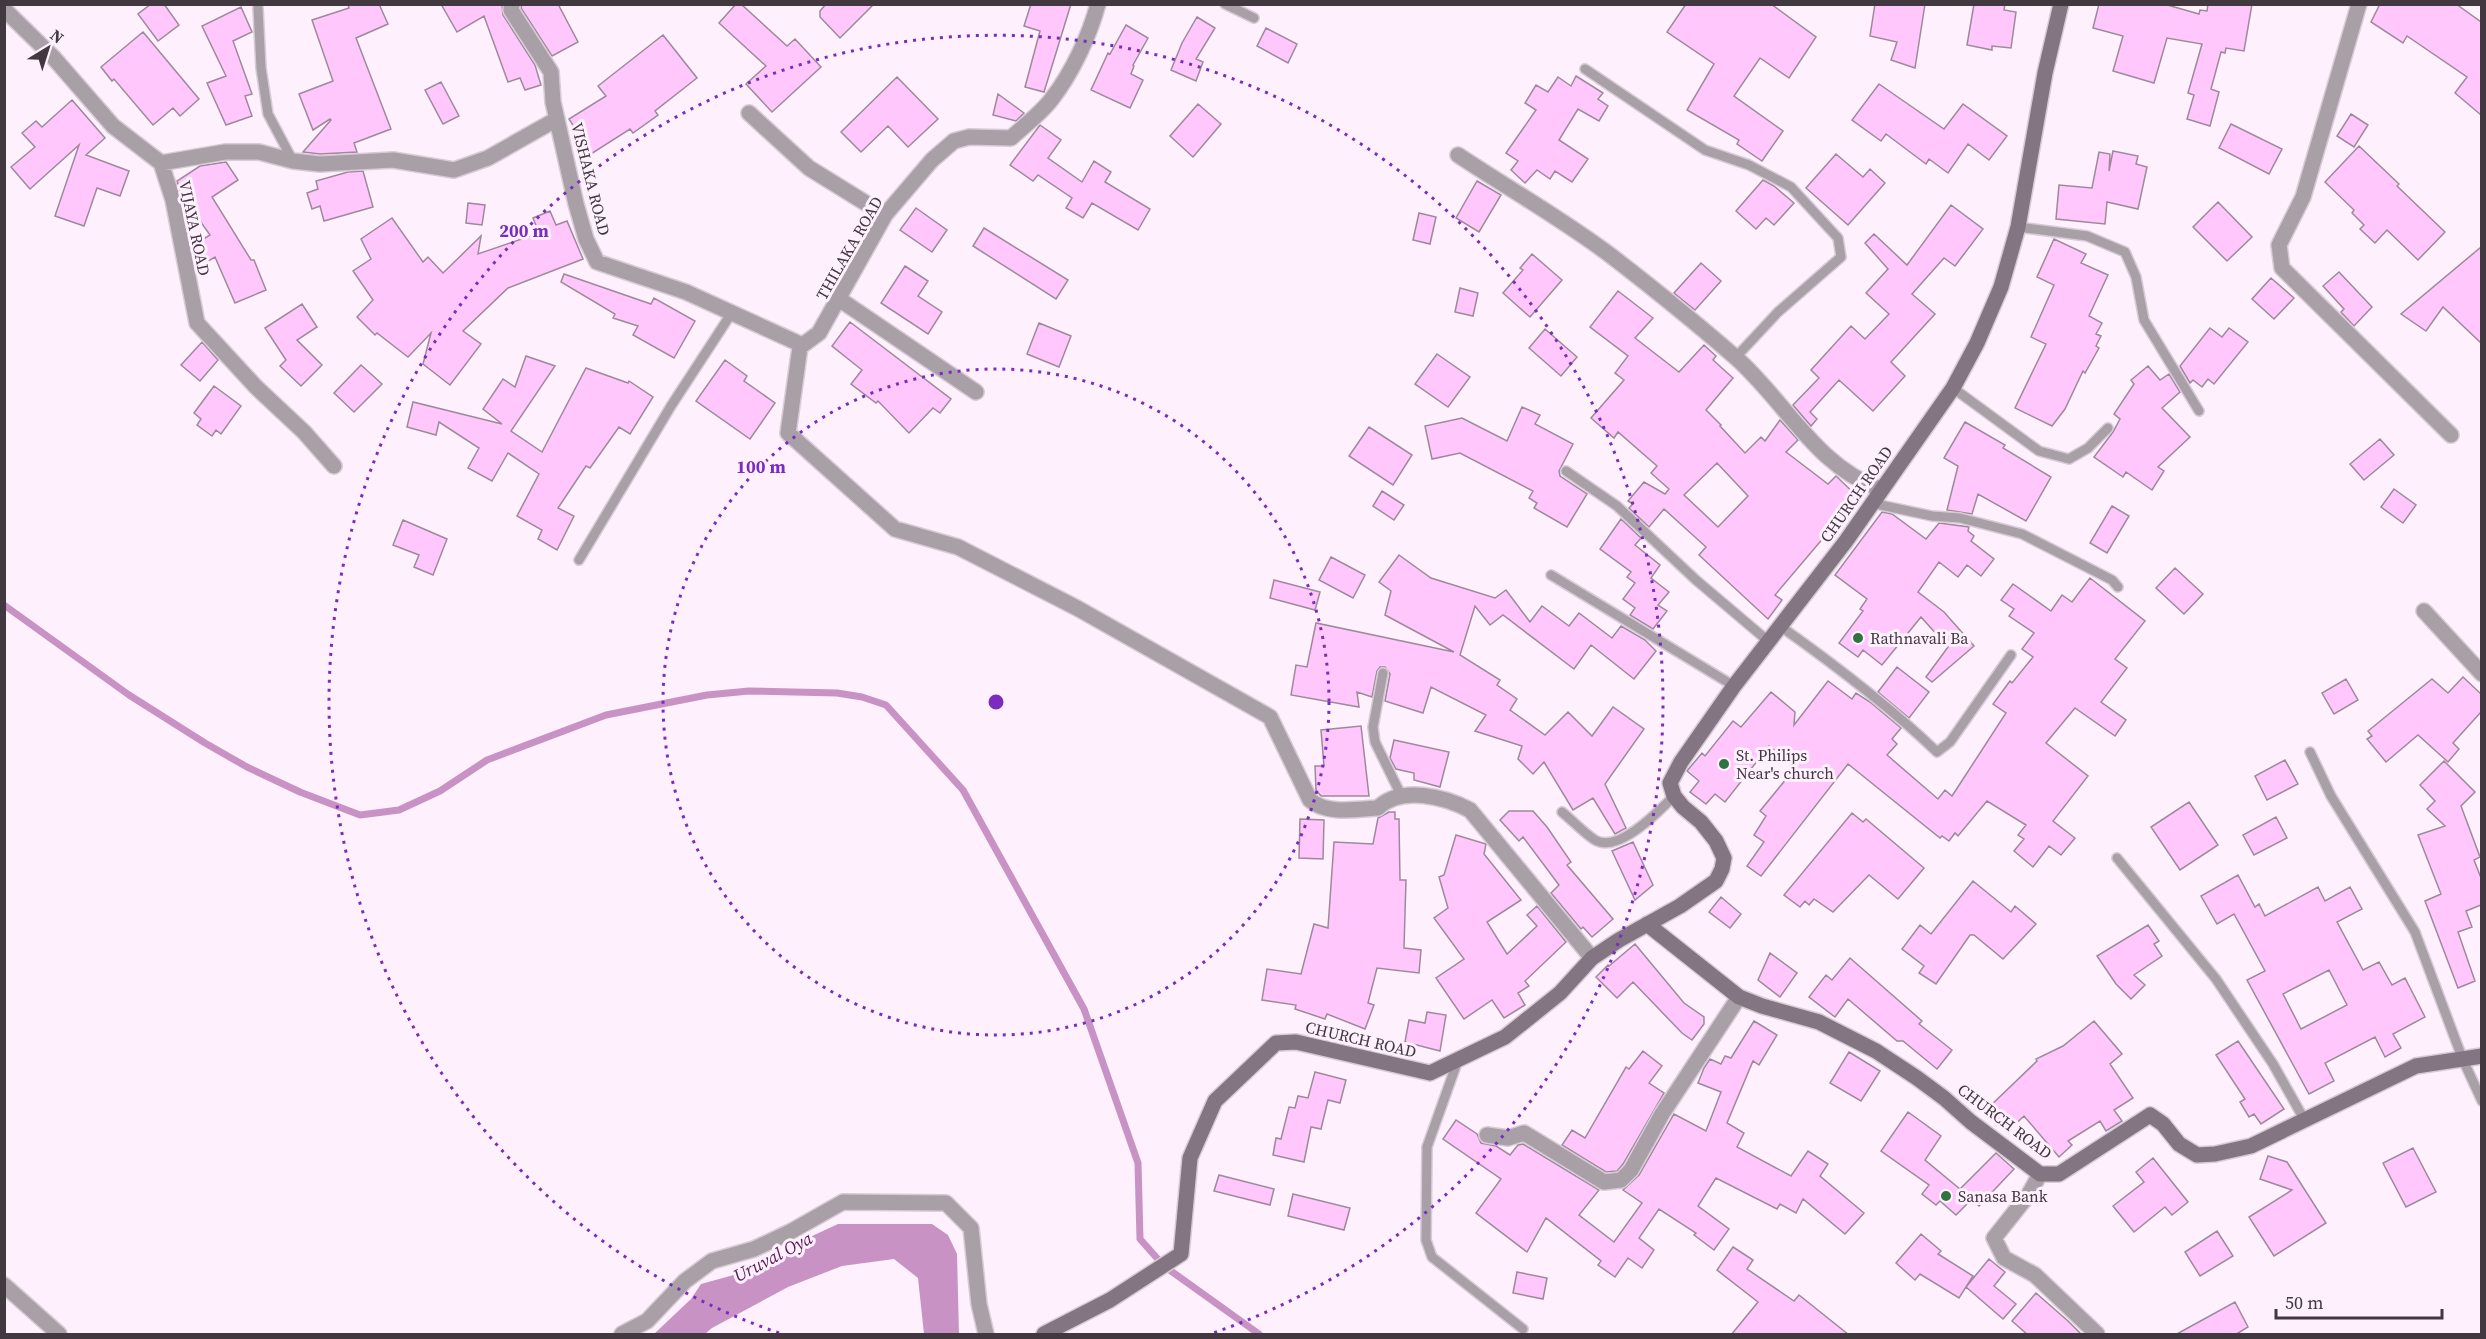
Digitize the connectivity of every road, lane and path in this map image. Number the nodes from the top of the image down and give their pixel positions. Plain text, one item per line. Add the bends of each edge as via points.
1 (512, 4) edge
2 (1098, 4) edge
3 (1225, 4) edge
4 (2061, 4) edge
5 (2359, 4) edge
6 (258, 8) dead end
7 (4, 9) edge
8 (1254, 18) dead end
9 (1586, 69) dead end
10 (749, 112) dead end
11 (557, 119) junction
12 (1458, 155) dead end
13 (293, 162) junction
14 (161, 163) junction
15 (885, 215) junction
16 (2018, 227) junction
17 (839, 299) junction
18 (731, 314) junction
19 (800, 345) junction
20 (1736, 357) junction
21 (1953, 388) junction
22 (976, 392) dead end
23 (2199, 411) dead end
24 (2108, 428) dead end
25 (2451, 435) dead end
26 (334, 466) dead end
27 (1566, 471) dead end
28 (1880, 489) junction
29 (1871, 503) junction
30 (579, 560) dead end
31 (1551, 575) dead end
32 (2118, 587) dead end
33 (2424, 611) dead end
34 (1780, 626) junction
35 (1768, 641) junction
36 (2011, 655) dead end
37 (1383, 674) dead end
38 (2481, 674) edge
39 (1734, 686) junction
40 (2310, 752) dead end
41 (1401, 795) junction
42 (1674, 796) junction
43 (1562, 812) dead end
44 (2117, 858) dead end
45 (1647, 924) junction
46 (1592, 957) junction
47 (1739, 997) junction
48 (2481, 1056) edge
49 (1458, 1060) junction
50 (2463, 1060) junction
51 (2481, 1101) edge
52 (2304, 1119) junction
53 (1487, 1135) dead end
54 (2040, 1174) junction
55 (4, 1285) edge
56 (1523, 1329) dead end
57 (60, 1335) edge
58 (622, 1335) edge
59 (986, 1335) edge
60 (1044, 1335) edge
61 (2097, 1335) edge

1 - 11 street, VISHAKA ROAD via 511,10 551,72
2 - 15 street, THILAKA ROAD via 1069,73 1050,101 1011,138 969,137 954,141 932,160
3 - 8 lane
4 - 16 street, CHURCH ROAD
5 - 25 street via 2303,197 2278,244 2283,268
6 - 13 lane via 268,114
7 - 14 street via 53,57 113,126
9 - 20 lane via 1705,150 1749,165 1791,187 1838,238 1841,257 1778,312
10 - 15 street via 809,168
11 - 13 street via 488,158 454,170 393,160
11 - 18 street, VISHAKA ROAD via 576,204 597,262 686,292
12 - 20 street via 1612,257
13 - 14 street via 260,152 225,152
14 - 26 street, VIJAYA ROAD via 173,200 197,323
15 - 17 street, THILAKA ROAD
16 - 21 street, CHURCH ROAD via 2001,287
16 - 23 lane via 2087,236 2125,252 2136,277 2144,320
17 - 19 street, THILAKA ROAD via 819,333
17 - 22 street
18 - 19 street, VISHAKA ROAD
18 - 30 lane
19 - 41 street via 788,433 895,529 958,547 1077,608 1270,717 1315,805 1346,810 1378,808
20 - 28 street via 1822,452 1842,470
21 - 24 lane via 2039,451 2068,459 2088,448
21 - 28 street, CHURCH ROAD
27 - 35 lane via 1617,506
28 - 29 street, CHURCH ROAD
29 - 32 lane via 1960,518 2022,534 2112,580
29 - 34 street, CHURCH ROAD
31 - 39 lane
33 - 38 street
34 - 35 street, CHURCH ROAD
34 - 36 lane via 1844,671 1937,752 1950,742
35 - 39 street, CHURCH ROAD
37 - 41 lane via 1373,728 1375,742
39 - 42 street, CHURCH ROAD via 1681,762 1670,783
40 - 50 lane via 2331,796 2415,932
41 - 46 street via 1450,800 1470,810
42 - 43 lane via 1642,826 1615,843 1597,842
42 - 45 street, CHURCH ROAD via 1716,841 1724,858 1722,869 1707,887
44 - 52 lane via 2216,979 2273,1064
45 - 46 street, CHURCH ROAD
45 - 47 street, CHURCH ROAD
46 - 49 street, CHURCH ROAD via 1560,993 1505,1037
47 - 53 street via 1621,1180 1604,1182 1524,1133 1508,1138
47 - 54 street, CHURCH ROAD via 1819,1022 1876,1052 1926,1084
48 - 50 street, CHURCH ROAD
49 - 56 lane via 1427,1147 1426,1240 1432,1257
49 - 60 street, CHURCH ROAD via 1430,1073 1296,1042 1276,1043 1215,1101 1190,1158 1181,1254 1110,1300
50 - 51 lane
50 - 52 street, CHURCH ROAD via 2416,1066
52 - 54 street, CHURCH ROAD via 2251,1146 2216,1155 2197,1155 2179,1144 2150,1114 2059,1174
54 - 61 street via 1994,1238 2004,1258 2035,1275
55 - 57 street
58 - 59 street via 647,1321 685,1281 712,1261 772,1241 843,1202 945,1203 971,1228

